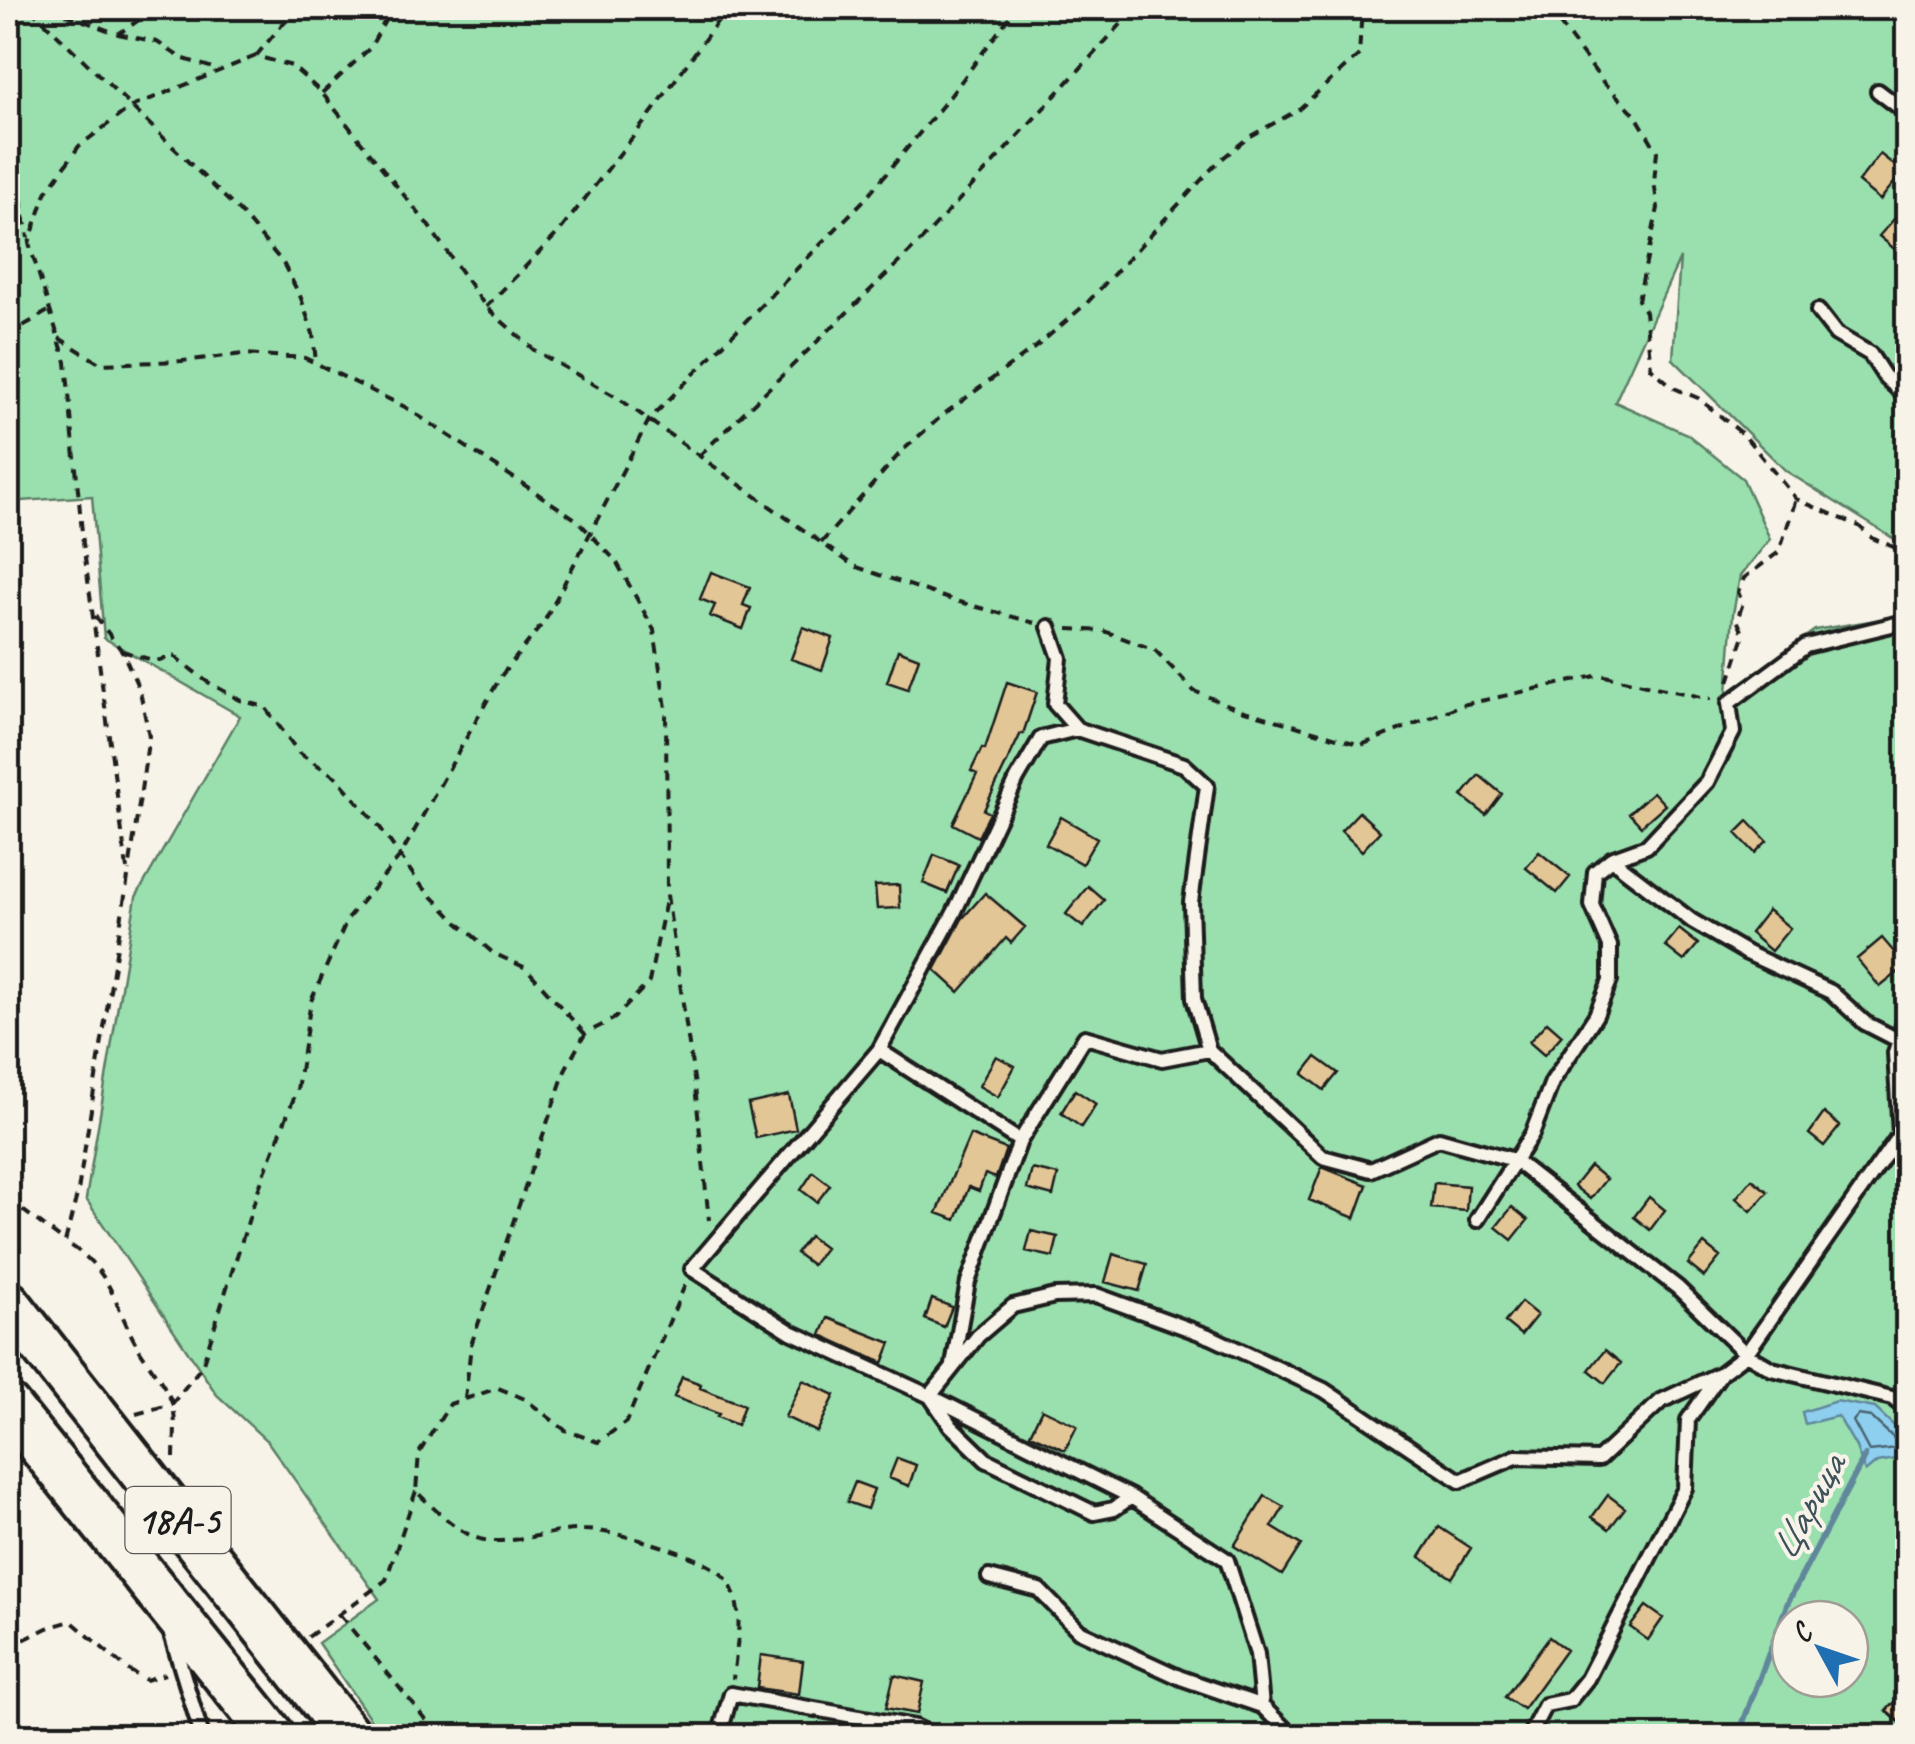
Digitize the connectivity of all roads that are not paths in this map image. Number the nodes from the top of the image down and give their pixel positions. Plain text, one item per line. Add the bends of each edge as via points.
1 (1878, 90) dead end
2 (1908, 114) edge
3 (1818, 311) dead end
4 (1908, 398) edge
5 (1908, 621) edge
6 (1049, 627) road end
7 (1078, 729) junction
8 (1611, 859) junction
9 (1908, 1009) edge
10 (1898, 1040) junction
11 (879, 1050) junction
12 (1209, 1050) junction
13 (1020, 1141) junction
14 (1514, 1160) junction
15 (1477, 1220) dead end
16 (8, 1303) edge
17 (1746, 1354) junction
18 (952, 1372) junction
19 (1721, 1373) junction
20 (930, 1396) junction
21 (8, 1406) edge
22 (1908, 1410) edge
23 (1131, 1497) junction
24 (989, 1577) dead end
25 (157, 1589) junction
26 (1262, 1706) junction
27 (202, 1736) edge
28 (274, 1736) edge
29 (349, 1736) edge
30 (720, 1736) edge
31 (934, 1736) edge
32 (1292, 1736) edge
33 (1529, 1736) edge

1 - 2 lane
3 - 4 lane via 1836,334 1870,354
5 - 8 lane via 1806,646 1729,703 1733,732 1707,782 1647,846
6 - 7 lane via 1060,658 1055,704
7 - 11 lane via 1041,738
7 - 12 lane via 1184,764 1207,786 1192,902 1194,1000
8 - 10 lane via 1692,922 1831,992
8 - 14 lane via 1595,872 1592,905 1610,946 1610,981
9 - 10 lane
10 - 17 lane via 1900,1134
11 - 13 lane
11 - 20 lane via 692,1269 791,1332
12 - 13 lane via 1162,1058 1085,1037
12 - 14 lane via 1322,1156 1371,1170 1439,1140
13 - 18 lane via 968,1282
14 - 15 lane
14 - 17 lane via 1678,1288
16 - 29 highway, 18А-5
17 - 19 lane
17 - 22 lane via 1772,1369 1892,1398
18 - 19 lane via 978,1336 1013,1306 1096,1295 1211,1336 1324,1390 1460,1482 1516,1457 1600,1459 1661,1401
18 - 20 lane
19 - 33 lane via 1688,1420 1685,1488 1586,1679 1570,1700 1545,1706
20 - 23 lane
20 - 23 lane via 951,1426 1001,1468 1094,1513
21 - 25 highway, 18А-5
23 - 26 lane via 1227,1560 1257,1654
24 - 26 lane via 1039,1590 1079,1631
25 - 27 lane
25 - 28 highway, 18А-5
26 - 32 lane
30 - 31 lane via 731,1694

